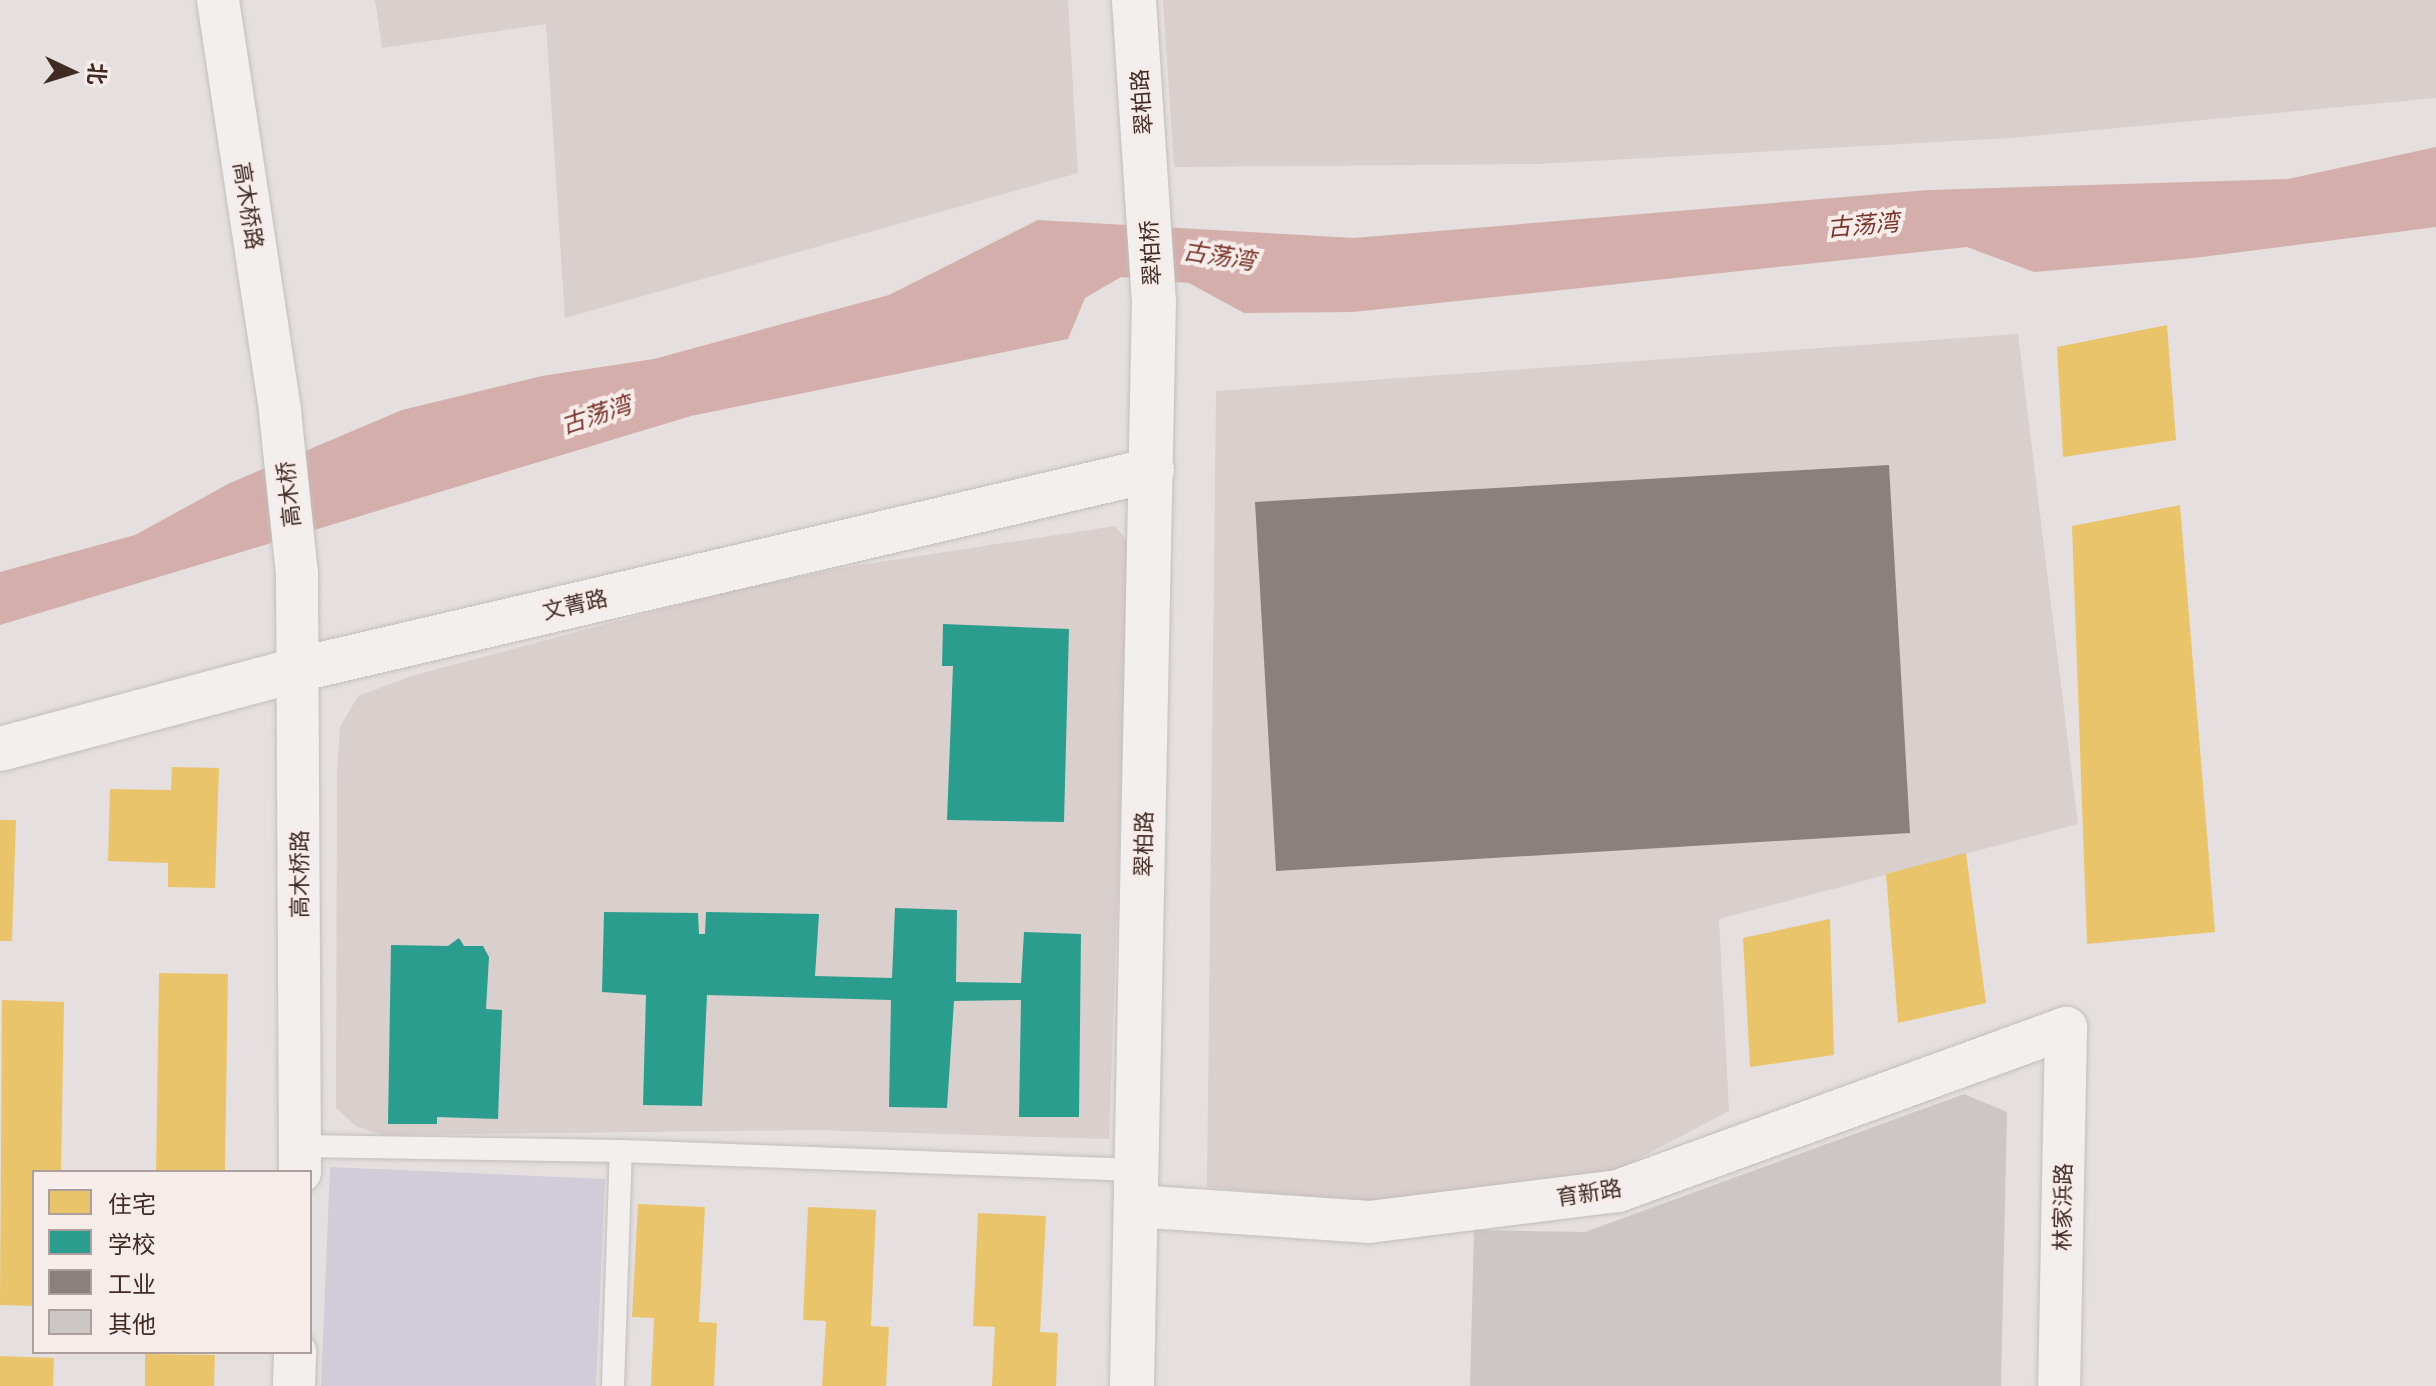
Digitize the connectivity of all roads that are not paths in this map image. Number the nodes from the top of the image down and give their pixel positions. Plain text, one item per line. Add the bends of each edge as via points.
1 (218, 0) edge
2 (1134, 0) edge
3 (1148, 205) joint
4 (1154, 302) joint
5 (280, 412) joint
6 (1152, 470) junction
7 (297, 575) joint
8 (301, 669) junction
9 (0, 749) edge
10 (2066, 1028) joint
11 (621, 1151) junction
12 (300, 1159) edge
13 (1136, 1188) junction
14 (295, 1354) edge
15 (294, 1386) edge
16 (613, 1386) edge
17 (1132, 1386) edge
18 (2059, 1386) edge

1 - 5 street, 高木桥路
2 - 3 street, 翠柏路
3 - 4 street, 翠柏桥
4 - 6 street, 翠柏路
5 - 7 street, 高木桥
6 - 8 street, 文菁路
6 - 13 street, 翠柏路
7 - 8 street, 高木桥路
8 - 9 street, 文菁路
8 - 12 street, 高木桥路
10 - 13 street, 育新路 via 1618,1191 1369,1222
10 - 18 street, 林家浜路
11 - 12 lane
11 - 13 lane
11 - 16 lane
13 - 17 street, 翠柏路
14 - 15 street

